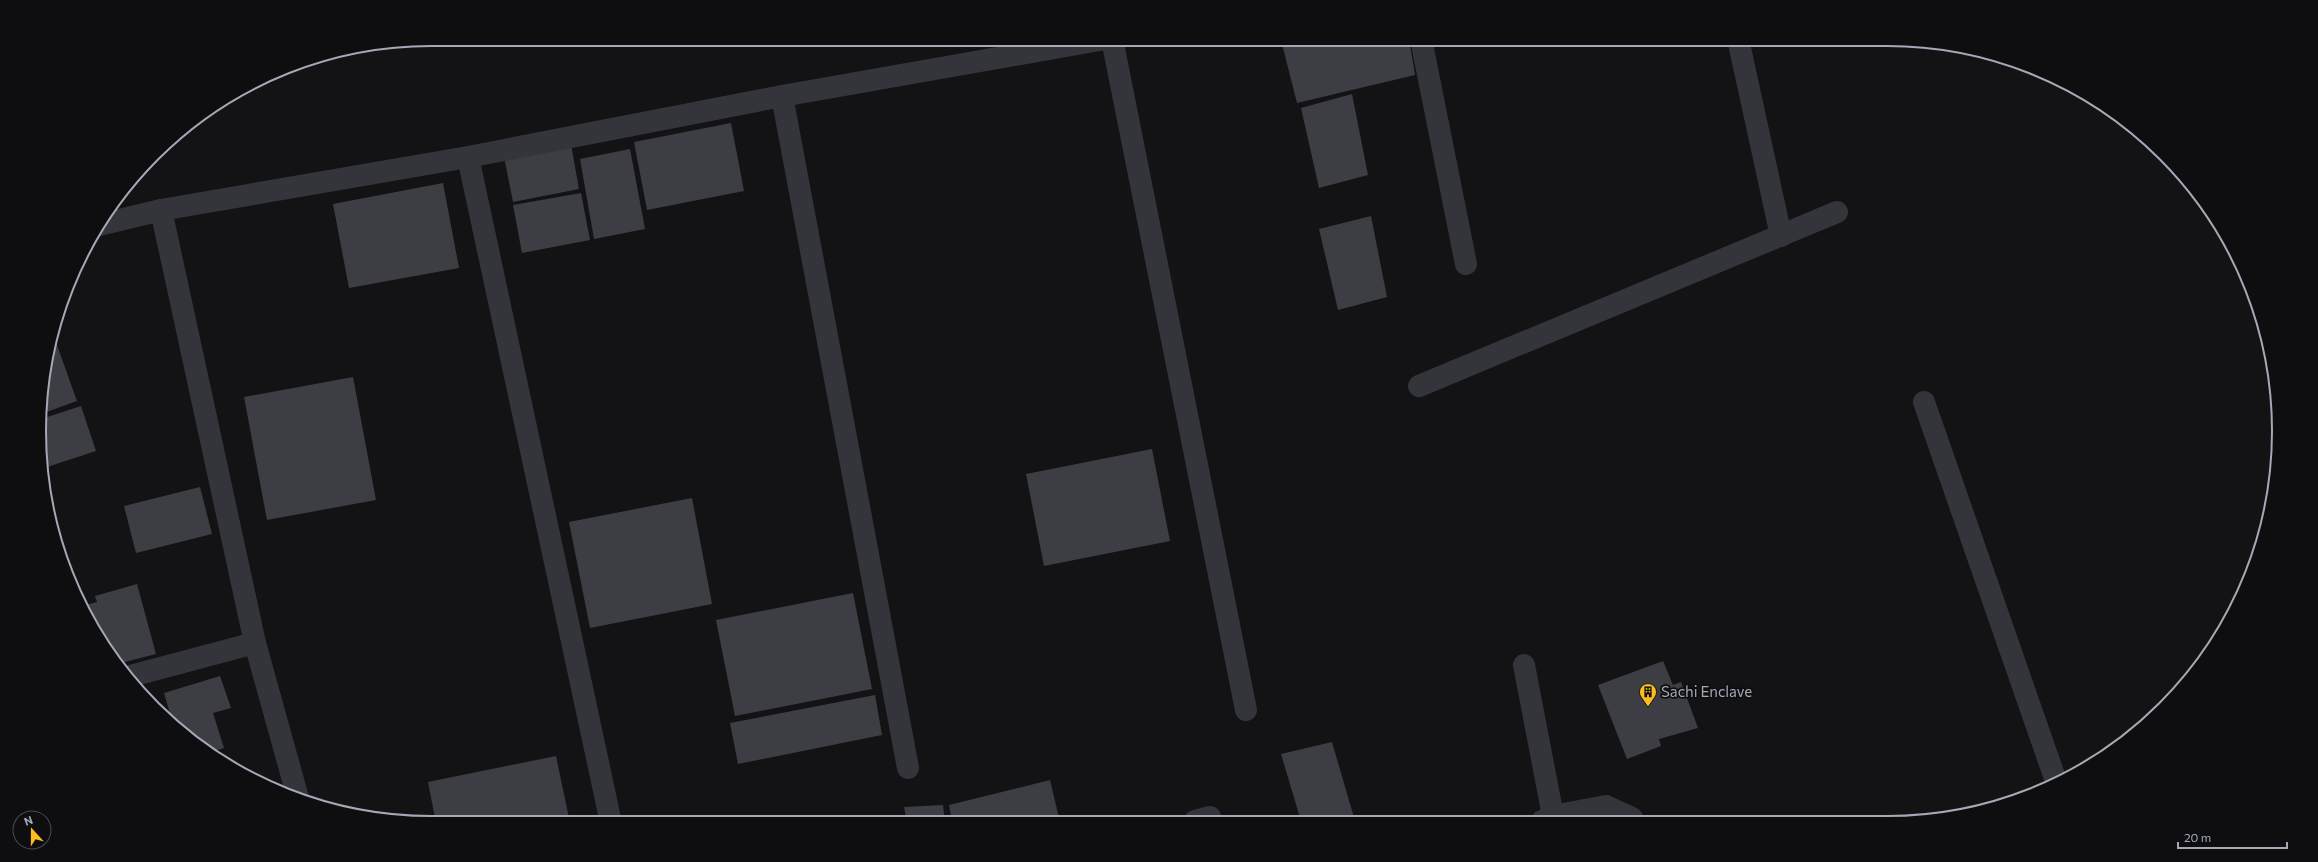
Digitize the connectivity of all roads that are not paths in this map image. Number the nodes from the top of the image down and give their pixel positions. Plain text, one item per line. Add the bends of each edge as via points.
1 (1064, 46) edge
2 (1113, 46) edge
3 (1422, 46) edge
4 (1740, 46) edge
5 (782, 96) junction
6 (468, 157) junction
7 (161, 210) junction
8 (1837, 212) dead end
9 (107, 223) edge
10 (1781, 236) junction
11 (1466, 264) dead end
12 (1419, 386) dead end
13 (1924, 402) dead end
14 (255, 643) junction
15 (1524, 665) dead end
16 (134, 675) edge
17 (1246, 710) dead end
18 (908, 768) dead end
19 (2055, 777) edge
20 (296, 792) edge
21 (609, 816) edge
22 (1548, 816) edge
23 (1558, 816) edge
24 (1628, 816) edge

1 - 5 street
2 - 17 street
3 - 11 street
4 - 10 street
5 - 6 street
5 - 18 street
6 - 7 street
6 - 21 street
7 - 9 street
7 - 14 street
8 - 10 street
10 - 12 street
13 - 19 street
14 - 16 street
14 - 20 street
15 - 22 street
23 - 24 street via 1606,806

